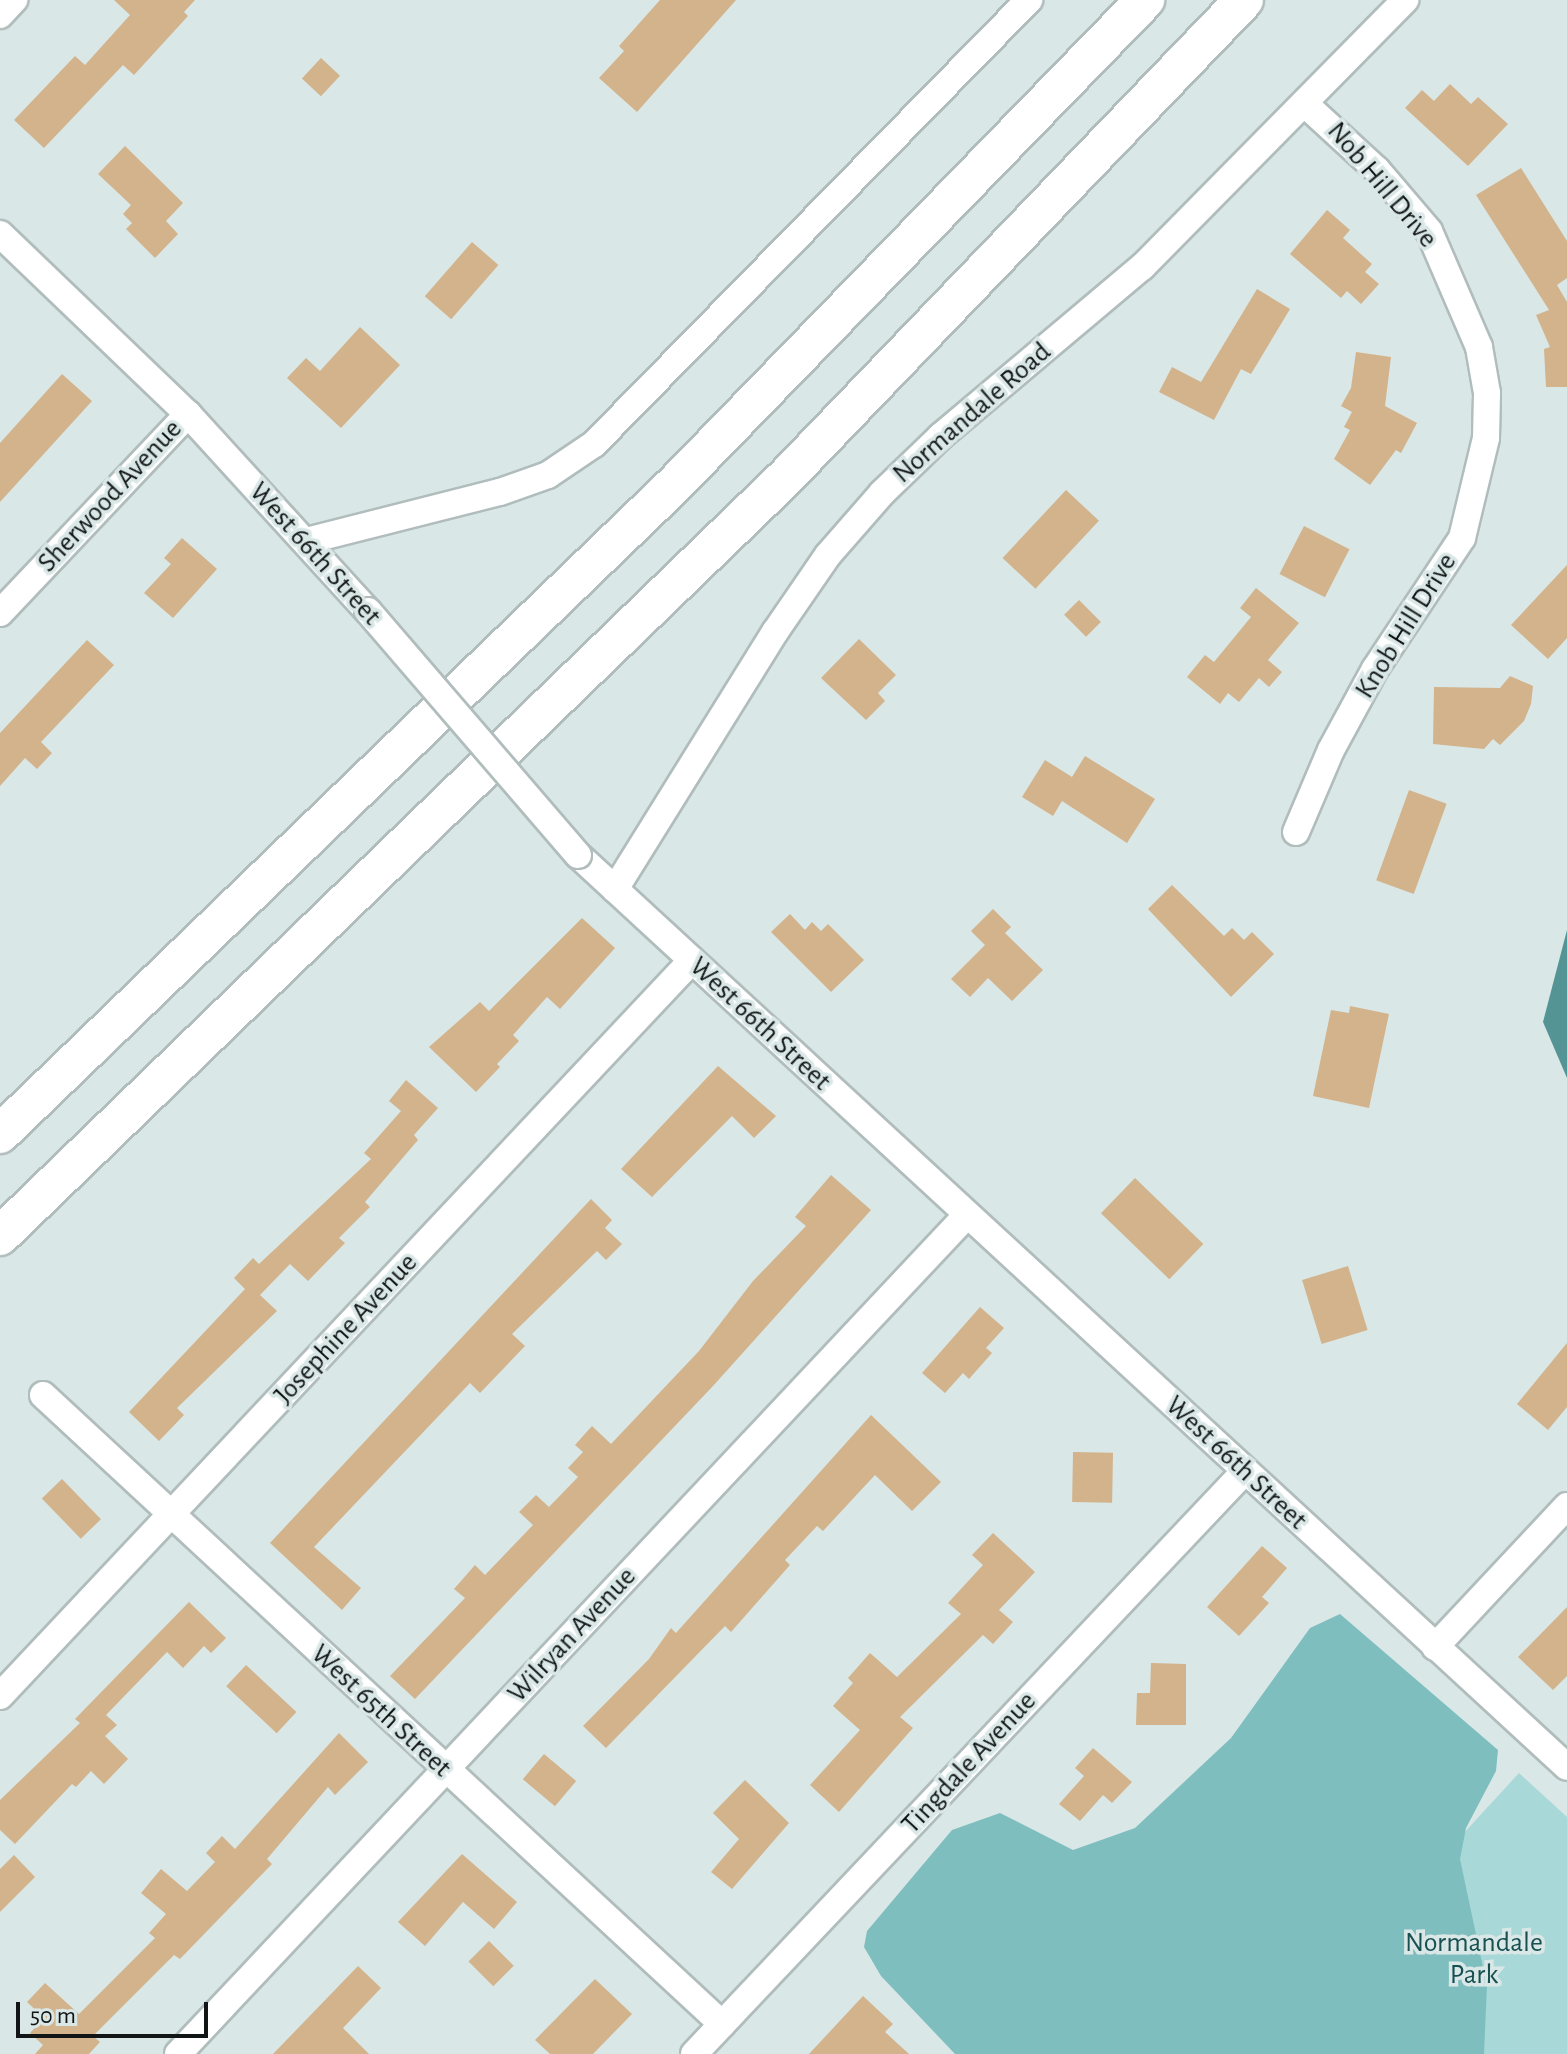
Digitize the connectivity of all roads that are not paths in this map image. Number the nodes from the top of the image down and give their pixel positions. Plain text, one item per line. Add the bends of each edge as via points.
1 (14, 0) edge
2 (1029, 0) edge
3 (1145, 0) edge
4 (1244, 0) edge
5 (1405, 0) edge
6 (0, 15) edge
7 (1306, 105) junction
8 (0, 234) edge
9 (1487, 411) joint
10 (188, 414) junction
11 (306, 541) junction
12 (0, 613) edge
13 (1296, 832) dead end
14 (615, 889) junction
15 (692, 960) junction
16 (0, 1134) edge
17 (967, 1215) junction
18 (0, 1236) edge
19 (43, 1395) dead end
20 (1245, 1471) junction
21 (1567, 1506) edge
22 (169, 1516) junction
23 (1435, 1647) junction
24 (0, 1696) edge
25 (1567, 1767) edge
26 (445, 1770) junction
27 (722, 2024) junction
28 (178, 2054) edge
29 (694, 2054) edge

1 - 6 street
2 - 11 street via 594,444 548,475 500,492
3 - 16 highway via 675,484
4 - 18 highway via 786,477
5 - 7 street, Normandale Road
7 - 9 street, Nob Hill Drive via 1377,170 1429,231 1479,347
7 - 14 street, Normandale Road via 1142,267 941,436 882,493 828,555 775,632
8 - 10 street, West 66th Street
9 - 13 street, Knob Hill Drive via 1478,484 1462,538 1375,669 1331,750
10 - 11 street, West 66th Street
10 - 12 street, Sherwood Avenue
11 - 14 street, West 66th Street, bridge via 578,855
14 - 15 street, West 66th Street
15 - 17 street, West 66th Street
15 - 22 street, Josephine Avenue
17 - 20 street, West 66th Street
17 - 26 street, Wilryan Avenue
19 - 22 street, West 65th Street
20 - 23 street, West 66th Street
20 - 27 street, Tingdale Avenue
21 - 23 street
22 - 24 street, Josephine Avenue
22 - 26 street, West 65th Street
23 - 25 street, West 66th Street
26 - 27 street, West 65th Street
26 - 28 street, Wilryan Avenue
27 - 29 street, Tingdale Avenue

